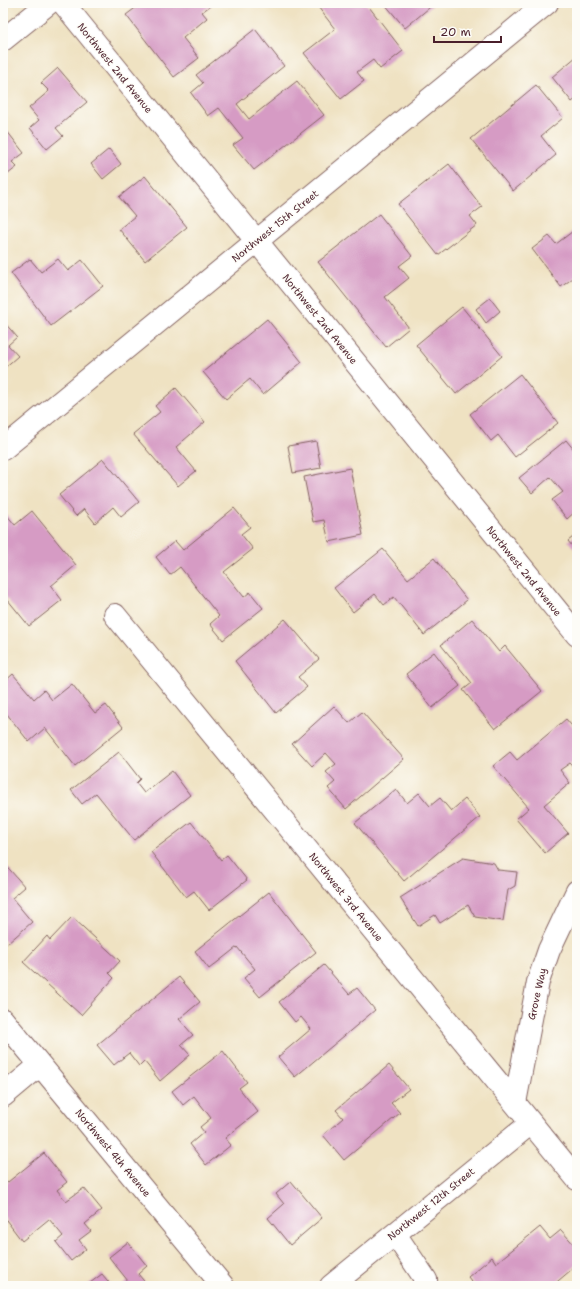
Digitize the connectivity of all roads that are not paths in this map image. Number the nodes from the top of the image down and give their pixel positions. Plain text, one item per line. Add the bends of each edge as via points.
1 (49, 3) edge
2 (63, 3) edge
3 (547, 3) edge
4 (3, 40) edge
5 (256, 242) junction
6 (3, 449) edge
7 (115, 615) dead end
8 (577, 636) edge
9 (577, 891) edge
10 (3, 1020) edge
11 (40, 1066) junction
12 (3, 1096) edge
13 (515, 1103) junction
14 (531, 1123) junction
15 (555, 1151) junction
16 (577, 1152) edge
17 (577, 1179) edge
18 (395, 1234) junction
19 (223, 1286) edge
20 (331, 1286) edge
21 (424, 1286) edge

1 - 4 street
2 - 5 street, Northwest 2nd Avenue
3 - 5 street, Northwest 15th Street
5 - 6 street, Northwest 15th Street
5 - 8 street, Northwest 2nd Avenue
7 - 13 street, Northwest 3rd Avenue
9 - 13 street, Grove Way via 549,950 538,982
10 - 11 street, Northwest 4th Avenue
11 - 12 street
11 - 19 street, Northwest 4th Avenue
13 - 14 street, Northwest 3rd Avenue
14 - 15 street, Northwest 3rd Avenue
14 - 18 street, Northwest 12th Street
15 - 16 street
15 - 17 street, Northwest 3rd Avenue
18 - 20 street, Northwest 12th Street
18 - 21 street via 426,1280

